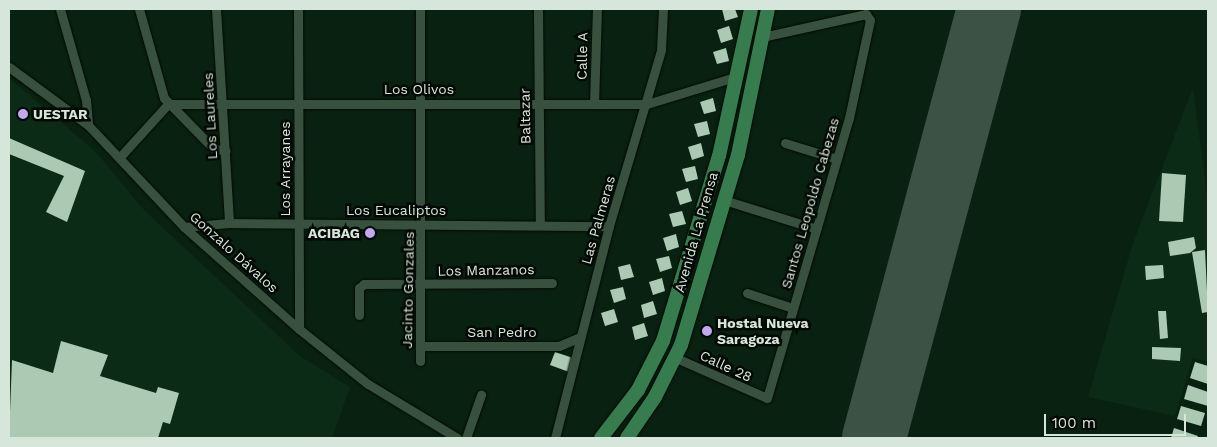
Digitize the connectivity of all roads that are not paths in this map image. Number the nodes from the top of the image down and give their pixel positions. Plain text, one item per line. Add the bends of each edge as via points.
1 (60, 9) edge
2 (139, 9) edge
3 (216, 9) edge
4 (298, 9) edge
5 (420, 9) edge
6 (538, 9) edge
7 (597, 9) edge
8 (663, 9) edge
9 (752, 9) edge
10 (768, 9) edge
11 (762, 37) junction
12 (9, 67) edge
13 (738, 76) junction
14 (298, 102) junction
15 (421, 102) junction
16 (168, 104) junction
17 (224, 104) junction
18 (538, 104) junction
19 (594, 104) junction
20 (647, 104) junction
21 (88, 126) junction
22 (785, 144) dead end
23 (226, 151) junction
24 (119, 158) junction
25 (837, 159) junction
26 (724, 200) junction
27 (229, 223) junction
28 (299, 223) junction
29 (540, 223) junction
30 (423, 224) junction
31 (609, 226) junction
32 (184, 227) junction
33 (816, 229) junction
34 (552, 283) dead end
35 (423, 284) junction
36 (747, 293) dead end
37 (793, 308) junction
38 (359, 315) dead end
39 (299, 329) junction
40 (580, 337) junction
41 (422, 346) junction
42 (676, 358) junction
43 (420, 361) dead end
44 (481, 394) dead end
45 (765, 399) joint
46 (442, 435) edge
47 (457, 438) edge
48 (466, 438) edge
49 (555, 438) edge
50 (601, 438) edge
51 (627, 438) edge

1 - 21 street via 86,100
2 - 16 street
3 - 17 street, Los Laureles
4 - 14 street, Los Arrayanes
5 - 15 street, Jacinto Gonzales
6 - 18 street, Baltazar
7 - 19 street, Calle A
8 - 20 street, Las Palmeras via 661,50
9 - 13 main road, Avenida La Prensa
10 - 11 main road, Avenida La Prensa
11 - 25 street, Santos Leopoldo Cabezas via 866,14 870,20
11 - 26 main road, Avenida La Prensa
12 - 21 street, Gonzalo Dávalos
13 - 20 street, Los Olivos
13 - 50 main road, Avenida La Prensa via 663,341 638,390
14 - 15 street, Los Olivos
14 - 17 street, Los Olivos
14 - 28 street, Los Arrayanes
15 - 18 street, Los Olivos
15 - 30 street, Jacinto Gonzales
16 - 17 street, Los Olivos
16 - 23 street via 213,148
16 - 24 street
17 - 23 street, Los Laureles
18 - 19 street, Los Olivos
18 - 29 street, Baltazar
19 - 20 street, Los Olivos
20 - 31 street, Las Palmeras
21 - 24 street, Gonzalo Dávalos
22 - 25 street
23 - 27 street, Los Laureles
24 - 32 street, Gonzalo Dávalos
25 - 33 street, Santos Leopoldo Cabezas
26 - 33 street
26 - 42 main road, Avenida La Prensa
27 - 28 street, Los Eucaliptos
27 - 32 street, Los Eucaliptos
28 - 30 street, Los Eucaliptos
28 - 39 street, Los Arrayanes
29 - 30 street, Los Eucaliptos
29 - 31 street, Los Eucaliptos
30 - 35 street, Jacinto Gonzales
31 - 40 street, Las Palmeras
32 - 39 street, Gonzalo Dávalos
33 - 37 street, Santos Leopoldo Cabezas
34 - 35 street, Los Manzanos
35 - 38 street, Los Manzanos via 360,285
35 - 41 street, Jacinto Gonzales
36 - 37 street
37 - 45 street, Santos Leopoldo Cabezas
39 - 46 street, Gonzalo Dávalos via 368,384
40 - 41 street, San Pedro via 559,346
40 - 49 street, Las Palmeras
41 - 43 street, Jacinto Gonzales
42 - 45 street, Calle 28
42 - 51 main road, Avenida La Prensa
44 - 48 street
46 - 47 street, Gonzalo Dávalos

